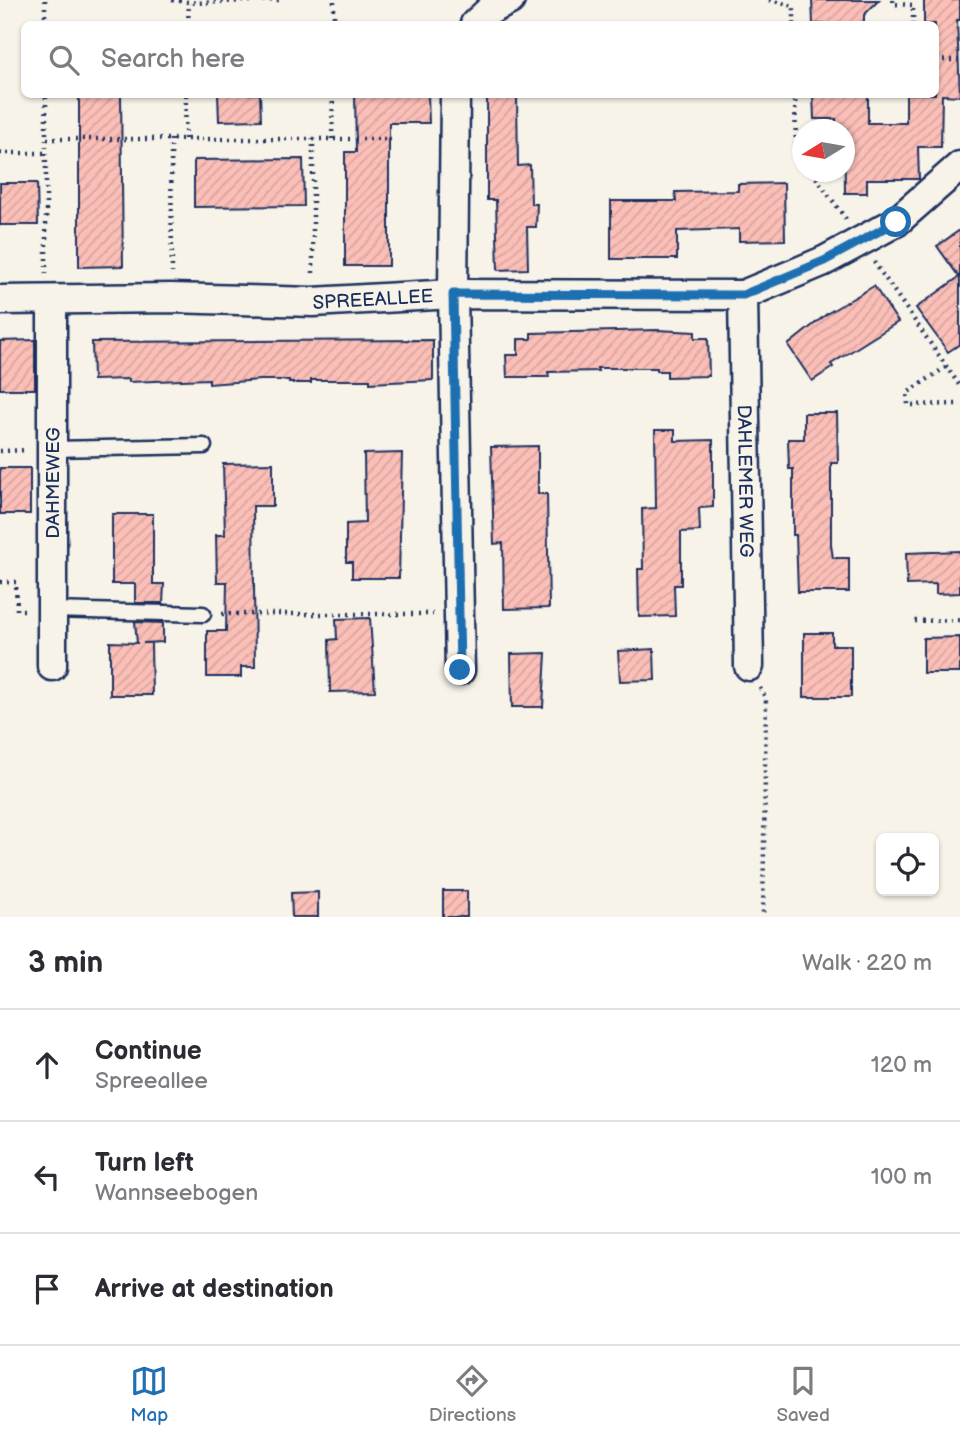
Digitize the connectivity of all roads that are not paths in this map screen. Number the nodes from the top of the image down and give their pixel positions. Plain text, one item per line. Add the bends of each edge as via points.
1 (510, 0) edge
2 (478, 21) edge
3 (455, 98) edge
4 (960, 166) edge
5 (453, 294) junction
6 (743, 295) junction
7 (0, 300) edge
8 (50, 300) junction
9 (204, 446) dead end
10 (52, 449) junction
11 (51, 610) junction
12 (203, 614) road end
13 (52, 666) dead end
14 (749, 666) road end
15 (460, 670) dead end

1 - 2 street
3 - 5 street
4 - 6 street, SPREEALLEE via 896,222
5 - 6 street, SPREEALLEE
5 - 8 street, SPREEALLEE via 313,302
5 - 15 street
6 - 14 street, DAHLEMER WEG
7 - 8 street, SPREEALLEE
8 - 10 street, DAHMEWEG
9 - 10 lane
10 - 11 street, DAHMEWEG
11 - 12 lane
11 - 13 street, DAHMEWEG

